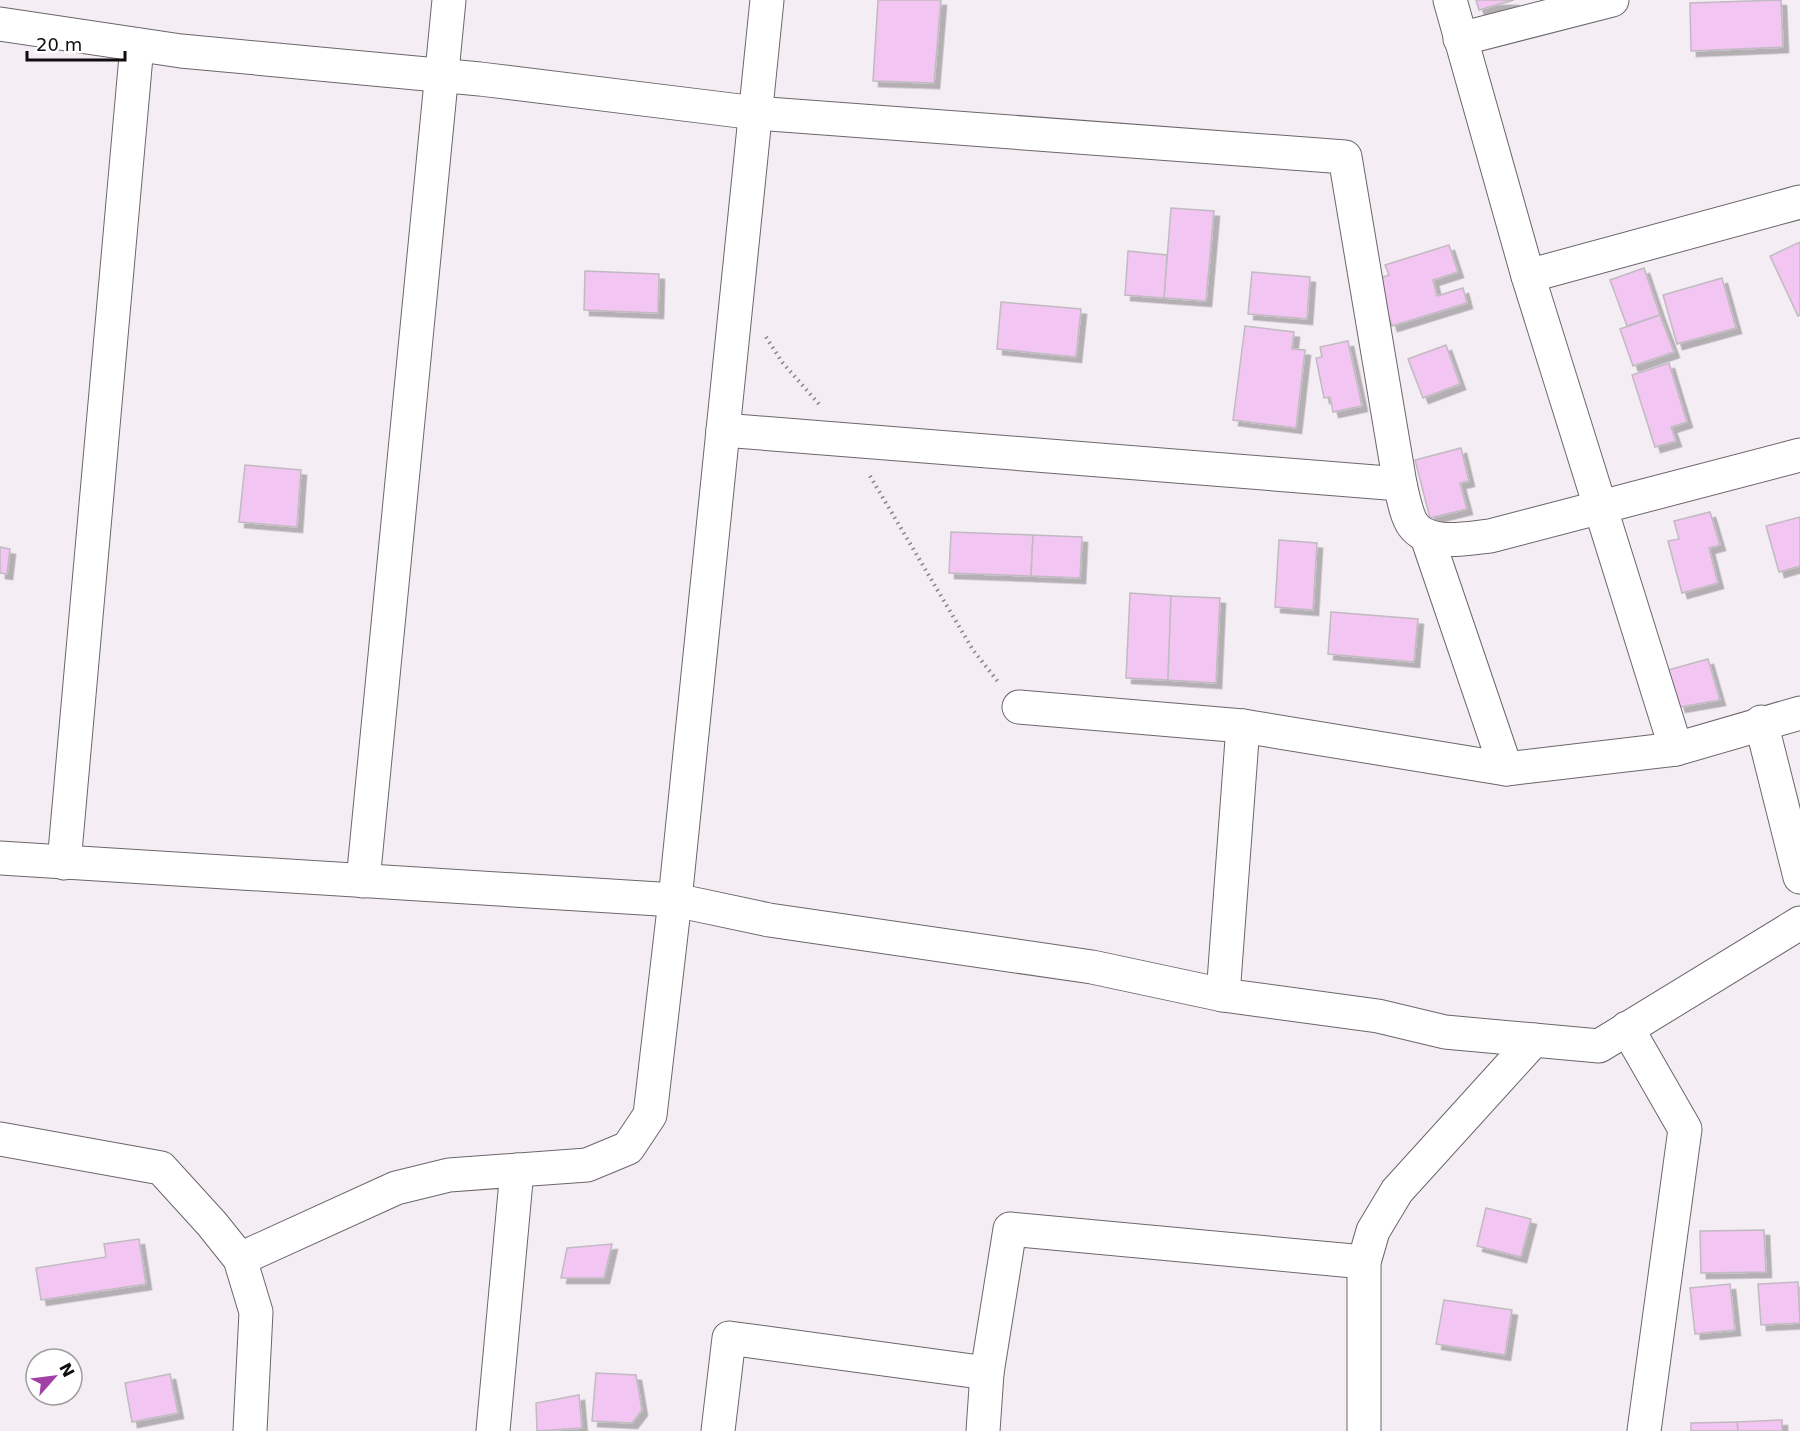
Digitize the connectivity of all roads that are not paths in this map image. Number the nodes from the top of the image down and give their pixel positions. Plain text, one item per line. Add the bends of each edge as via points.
1 (449, 0) edge
2 (767, 0) edge
3 (1450, 0) edge
4 (1612, 0) edge
5 (0, 24) edge
6 (1460, 39) junction
7 (137, 45) junction
8 (442, 76) junction
9 (756, 113) junction
10 (1800, 202) edge
11 (1528, 276) junction
12 (723, 430) junction
13 (1800, 455) edge
14 (1400, 484) junction
15 (1601, 509) junction
16 (1427, 537) junction
17 (1019, 707) road end
18 (1800, 713) edge
19 (1761, 722) junction
20 (1243, 726) junction
21 (1676, 749) junction
22 (1506, 769) junction
23 (0, 858) edge
24 (64, 862) junction
25 (1800, 877) edge
26 (363, 881) junction
27 (675, 900) junction
28 (1800, 922) edge
29 (1223, 995) junction
30 (1627, 1028) junction
31 (1534, 1040) junction
32 (0, 1139) edge
33 (517, 1170) junction
34 (240, 1259) junction
35 (1364, 1262) junction
36 (987, 1373) junction
37 (250, 1431) edge
38 (493, 1431) edge
39 (718, 1431) edge
40 (983, 1431) edge
41 (1364, 1431) edge
42 (1644, 1431) edge

1 - 8 street
2 - 9 street
3 - 6 street
4 - 6 street
5 - 7 street
6 - 11 street
7 - 8 street
7 - 24 street
8 - 9 street
8 - 26 street
9 - 12 street
9 - 14 street via 1345,157
10 - 11 street
11 - 15 street
12 - 14 street
12 - 27 street
13 - 15 street
14 - 16 street via 1413,524
15 - 16 street via 1490,536
15 - 21 street
16 - 22 street
17 - 20 street
18 - 19 street
19 - 21 street
19 - 25 street
20 - 22 street
20 - 29 street
21 - 22 street
23 - 24 street
24 - 26 street
26 - 27 street
27 - 29 street via 769,920 1092,967
27 - 33 street via 650,1115 628,1148 587,1165
28 - 30 street
29 - 31 street via 1378,1016 1445,1032
30 - 31 street via 1599,1046
30 - 42 street via 1684,1129
31 - 35 street via 1397,1191 1373,1231
32 - 34 street via 160,1168
33 - 34 street via 449,1175 396,1188
33 - 38 street
34 - 37 street via 256,1312
35 - 36 street via 1010,1228
35 - 41 street
36 - 39 street via 729,1338
36 - 40 street

